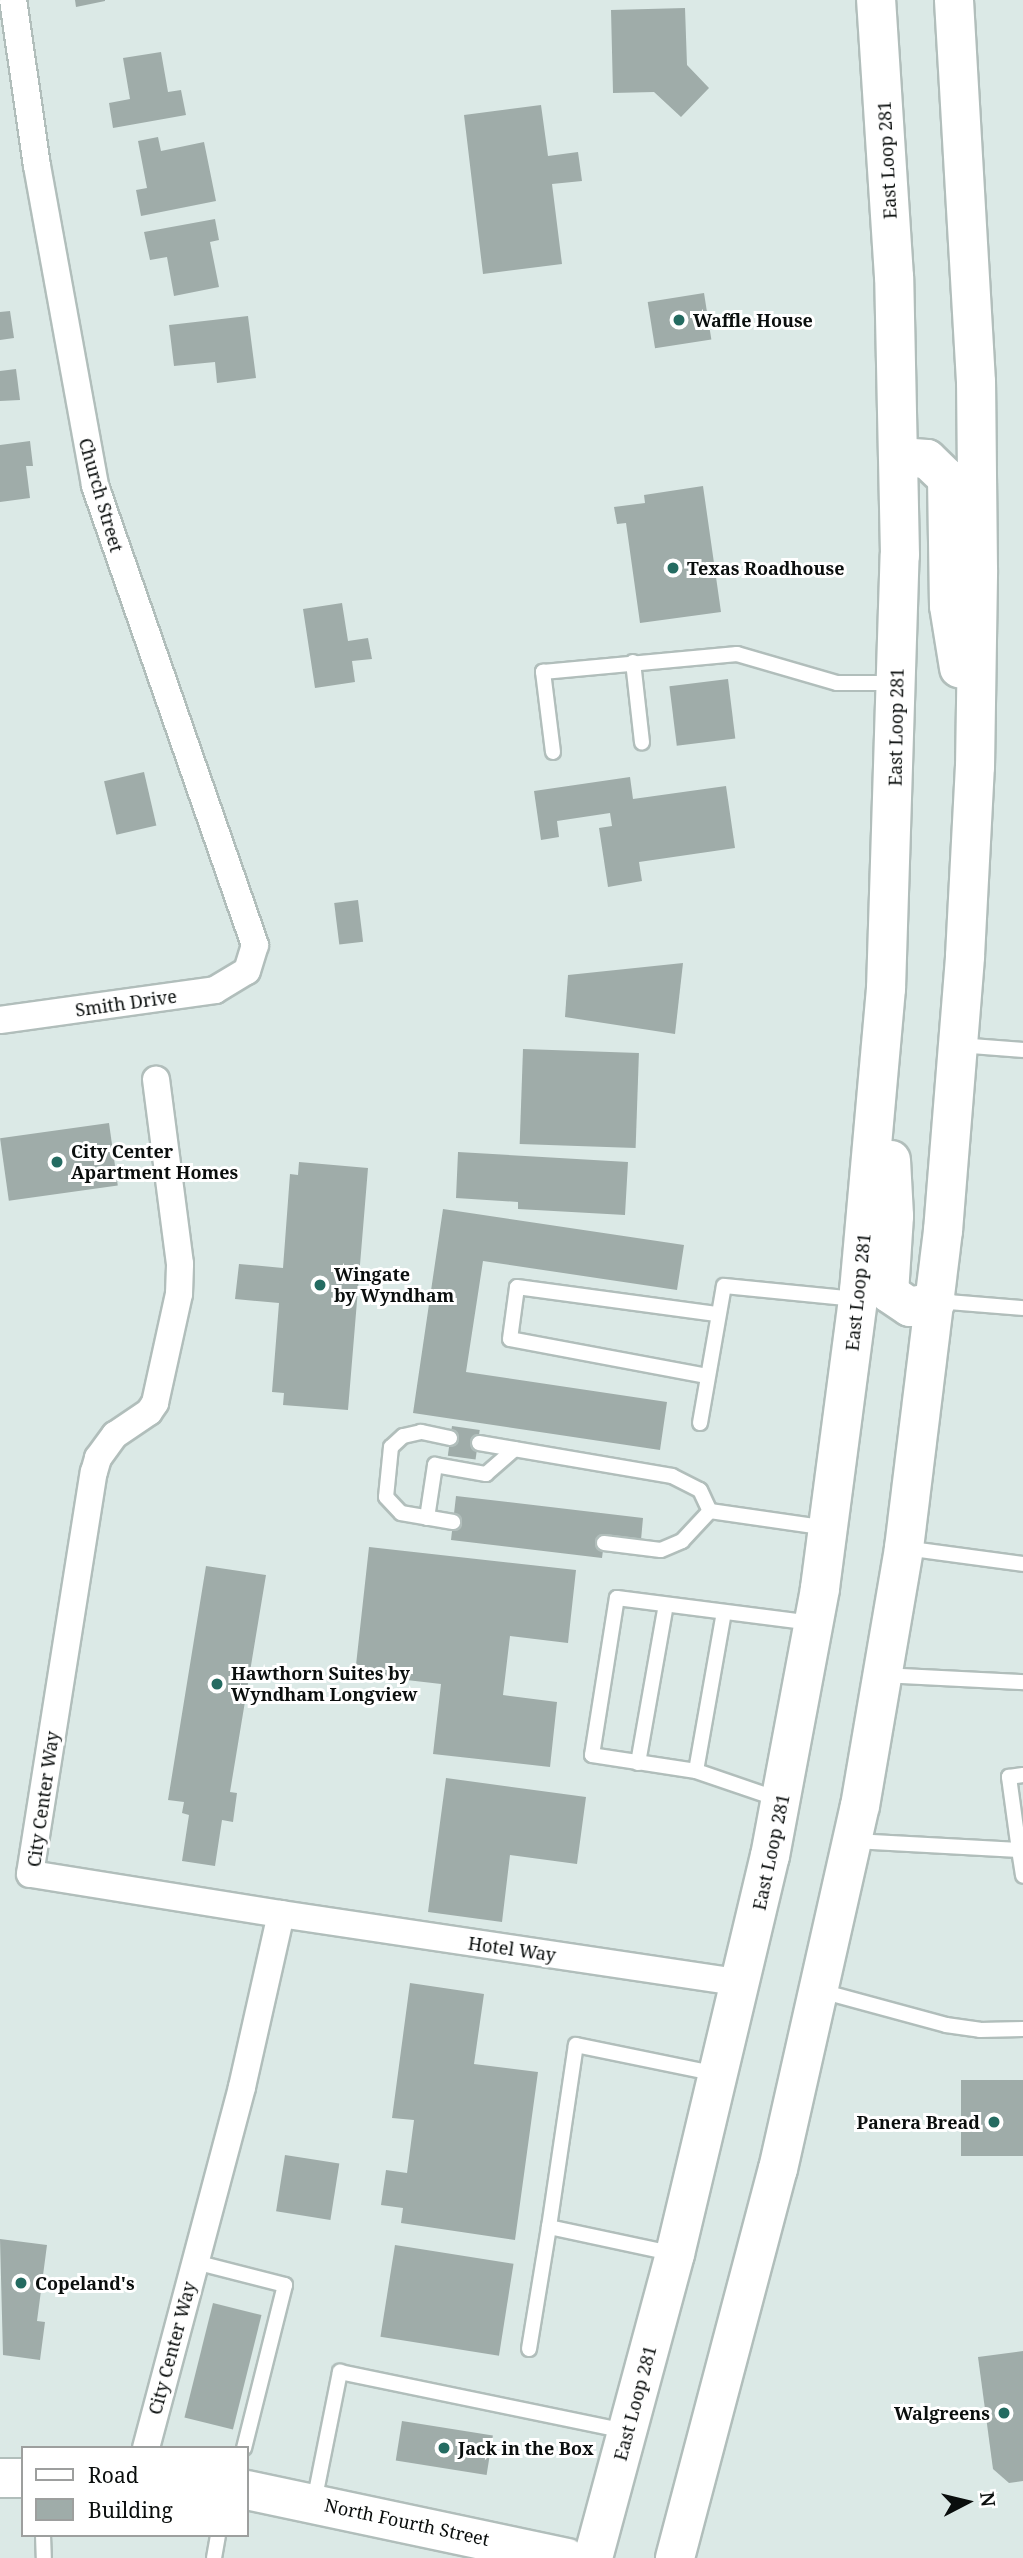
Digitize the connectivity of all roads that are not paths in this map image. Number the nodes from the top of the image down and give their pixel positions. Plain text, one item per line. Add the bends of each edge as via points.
1 (13, 0) edge
2 (876, 0) edge
3 (954, 0) edge
4 (899, 457) junction
5 (633, 662) junction
6 (898, 682) junction
7 (642, 742) dead end
8 (553, 752) dead end
9 (975, 767) junction
10 (247, 971) joint
11 (0, 1020) edge
12 (883, 1029) junction
13 (959, 1045) junction
14 (1023, 1050) edge
15 (156, 1080) dead end
16 (858, 1299) junction
17 (936, 1301) junction
18 (1023, 1308) edge
19 (719, 1314) junction
20 (707, 1376) junction
21 (700, 1423) dead end
22 (450, 1438) dead end
23 (478, 1443) dead end
24 (515, 1449) junction
25 (710, 1511) junction
26 (426, 1518) junction
27 (453, 1522) dead end
28 (829, 1529) junction
29 (604, 1543) dead end
30 (904, 1548) junction
31 (1023, 1564) edge
32 (666, 1605) junction
33 (724, 1612) junction
34 (814, 1623) junction
35 (883, 1675) junction
36 (1023, 1682) edge
37 (639, 1762) junction
38 (696, 1771) junction
39 (1023, 1775) edge
40 (781, 1800) junction
41 (1018, 1813) edge
42 (853, 1841) junction
43 (1019, 1850) junction
44 (1023, 1876) edge
45 (281, 1914) junction
46 (743, 1983) junction
47 (821, 1991) junction
48 (1023, 2029) edge
49 (718, 2074) junction
50 (549, 2227) junction
51 (675, 2254) junction
52 (195, 2262) junction
53 (529, 2349) dead end
54 (627, 2431) junction
55 (147, 2446) edge
56 (244, 2446) edge
57 (0, 2478) edge
58 (21, 2478) edge
59 (248, 2490) edge
60 (314, 2502) junction
61 (43, 2537) edge
62 (218, 2537) edge
63 (44, 2558) edge
64 (214, 2558) edge
65 (567, 2558) edge
66 (593, 2558) edge
67 (675, 2558) edge

1 - 10 street, Church Street via 37,166 95,485 253,938 253,958
2 - 4 main road, East Loop 281 via 894,277
3 - 9 main road via 976,382
4 - 6 main road, East Loop 281
4 - 9 main road via 927,459 947,478 949,606
5 - 6 lane via 737,654 837,684
5 - 7 lane
5 - 8 lane via 543,672
6 - 12 main road, East Loop 281
9 - 13 main road
10 - 11 street, Smith Drive via 215,990
12 - 16 main road, East Loop 281
12 - 17 main road via 894,1216 888,1287 903,1305
13 - 14 lane
13 - 17 main road
15 - 45 street, City Center Way via 180,1264 179,1294 155,1403 115,1436 98,1458 94,1472 30,1874
16 - 19 lane via 724,1286
16 - 28 main road, East Loop 281
17 - 18 lane
17 - 30 main road
19 - 20 lane
19 - 20 lane via 517,1287 510,1339
20 - 21 lane
22 - 26 lane via 421,1432 403,1436 391,1447 386,1497 401,1513
23 - 24 lane
24 - 25 lane via 672,1476 700,1490
24 - 26 lane via 486,1474 435,1465
25 - 28 lane
25 - 29 lane via 682,1541 661,1550
26 - 27 lane
28 - 34 main road, East Loop 281
30 - 31 lane
30 - 35 main road
32 - 33 lane
32 - 37 lane
32 - 37 lane via 617,1598 592,1755
33 - 34 lane
33 - 38 lane
34 - 40 main road, East Loop 281
35 - 36 lane
35 - 42 main road
37 - 38 lane
38 - 40 lane
39 - 41 lane via 1009,1777
40 - 46 main road, East Loop 281
41 - 43 lane
42 - 43 lane
42 - 47 main road
43 - 44 lane
45 - 46 street, Hotel Way
45 - 52 street, City Center Way via 242,2087
46 - 49 main road, East Loop 281
47 - 48 lane via 946,2025
47 - 67 main road
49 - 50 lane via 576,2045
49 - 51 main road, East Loop 281
50 - 51 lane
50 - 53 lane
51 - 54 main road, East Loop 281
52 - 55 street, City Center Way
52 - 56 lane via 285,2284
54 - 60 lane via 340,2372
54 - 66 main road, East Loop 281
57 - 58 main road
59 - 60 main road, North Fourth Street
60 - 65 main road, North Fourth Street
61 - 63 lane
62 - 64 lane

